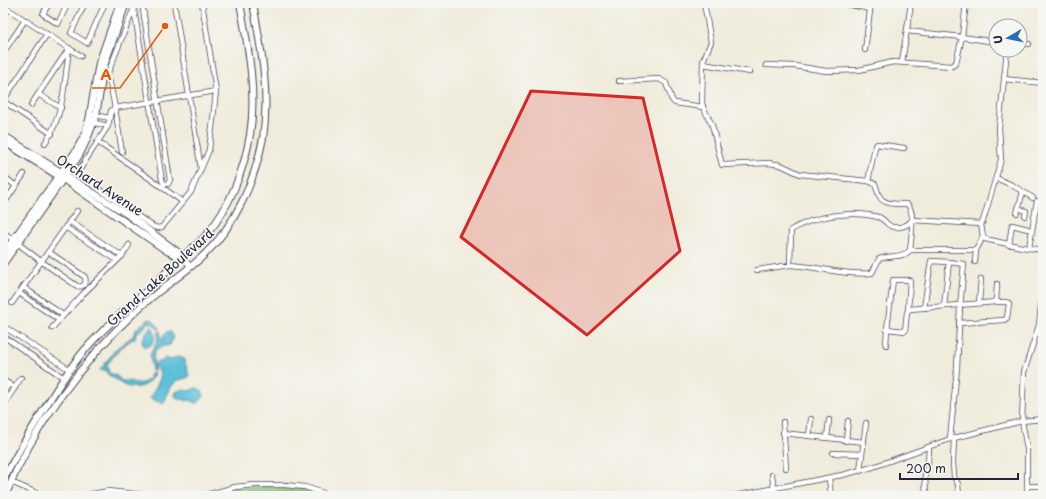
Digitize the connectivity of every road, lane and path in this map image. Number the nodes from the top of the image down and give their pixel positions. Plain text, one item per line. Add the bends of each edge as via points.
1 (40, 3) edge
2 (68, 3) edge
3 (85, 3) edge
4 (104, 3) edge
5 (120, 3) edge
6 (126, 3) edge
7 (142, 3) edge
8 (174, 3) edge
9 (202, 3) edge
10 (240, 3) edge
11 (254, 3) edge
12 (704, 3) edge
13 (842, 3) edge
14 (871, 3) edge
15 (911, 3) edge
16 (966, 3) edge
17 (48, 5) edge
18 (3, 6) edge
19 (133, 6) edge
20 (870, 8) junction
21 (25, 20) junction
22 (907, 31) junction
23 (47, 34) junction
24 (962, 37) junction
25 (988, 41) edge
26 (69, 48) junction
27 (865, 50) dead end
28 (3, 53) edge
29 (81, 56) dead end
30 (1006, 58) edge
31 (902, 62) junction
32 (703, 64) junction
33 (766, 65) dead end
34 (750, 72) dead end
35 (1004, 79) junction
36 (619, 81) dead end
37 (1043, 83) edge
38 (216, 92) junction
39 (38, 94) junction
40 (188, 96) junction
41 (158, 100) junction
42 (150, 102) junction
43 (31, 105) dead end
44 (702, 107) junction
45 (60, 108) junction
46 (116, 108) junction
47 (110, 118) junction
48 (92, 119) junction
49 (108, 126) junction
50 (52, 134) junction
51 (3, 135) edge
52 (3, 141) edge
53 (98, 142) junction
54 (45, 143) dead end
55 (904, 148) dead end
56 (122, 152) dead end
57 (200, 169) junction
58 (24, 174) dead end
59 (3, 176) edge
60 (62, 176) junction
61 (996, 176) junction
62 (868, 181) junction
63 (16, 186) junction
64 (1023, 192) junction
65 (183, 202) junction
66 (3, 206) edge
67 (77, 211) dead end
68 (1025, 216) dead end
69 (912, 220) junction
70 (70, 221) junction
71 (981, 224) junction
72 (65, 227) junction
73 (1028, 228) dead end
74 (3, 232) edge
75 (983, 237) junction
76 (15, 242) junction
77 (129, 245) dead end
78 (1009, 245) junction
79 (1029, 248) junction
80 (910, 250) junction
81 (976, 250) junction
82 (1043, 250) edge
83 (49, 252) junction
84 (3, 254) edge
85 (122, 256) junction
86 (182, 257) junction
87 (117, 260) junction
88 (42, 262) junction
89 (949, 262) junction
90 (975, 262) dead end
91 (3, 264) edge
92 (790, 265) junction
93 (191, 266) junction
94 (757, 270) dead end
95 (981, 279) dead end
96 (997, 284) dead end
97 (23, 287) junction
98 (1043, 287) edge
99 (19, 293) junction
100 (12, 302) dead end
101 (996, 302) junction
102 (979, 303) junction
103 (960, 305) junction
104 (944, 306) junction
105 (924, 308) junction
106 (908, 310) junction
107 (1042, 313) edge
108 (63, 315) junction
109 (59, 320) junction
110 (959, 323) junction
111 (3, 326) edge
112 (52, 328) dead end
113 (887, 329) junction
114 (3, 336) edge
115 (886, 345) dead end
116 (78, 359) junction
117 (86, 365) junction
118 (70, 370) junction
119 (21, 378) dead end
120 (64, 378) junction
121 (3, 380) edge
122 (9, 384) junction
123 (58, 387) junction
124 (15, 388) junction
125 (64, 391) junction
126 (3, 393) edge
127 (3, 406) edge
128 (811, 419) dead end
129 (1043, 419) edge
130 (829, 420) dead end
131 (848, 421) dead end
132 (1022, 421) junction
133 (783, 422) dead end
134 (866, 423) dead end
135 (783, 433) junction
136 (809, 436) junction
137 (827, 438) junction
138 (952, 438) junction
139 (846, 441) junction
140 (864, 442) junction
141 (929, 448) junction
142 (833, 453) dead end
143 (862, 454) junction
144 (786, 468) dead end
145 (860, 471) junction
146 (772, 475) dead end
147 (829, 478) junction
148 (3, 482) edge
149 (11, 482) junction
150 (1027, 486) junction
151 (1043, 486) edge
152 (774, 489) junction
153 (748, 495) edge
154 (5, 496) edge
155 (44, 496) edge
156 (82, 496) edge
157 (152, 496) edge
158 (203, 496) edge
159 (332, 496) edge
160 (736, 496) edge
161 (775, 496) edge
162 (831, 496) edge
163 (926, 496) edge
164 (959, 496) edge
165 (1027, 496) edge

1 - 17 street
2 - 17 street via 58,24 43,14
3 - 4 street via 71,33 87,43
5 - 48 street via 99,63
6 - 48 street via 104,66
7 - 41 street
8 - 40 street
9 - 38 street
10 - 86 street, Grand Lake Boulevard via 253,89 252,116 245,157 224,210 196,246
11 - 93 street, Grand Lake Boulevard via 266,88 263,138 258,162 245,195 226,230 217,243
12 - 32 street via 711,42
13 - 20 street
14 - 20 street
15 - 22 street
16 - 24 street
18 - 21 street
19 - 42 street
19 - 46 street via 108,73
20 - 27 street
21 - 23 street
21 - 28 street
22 - 24 street
22 - 31 street
23 - 26 street
23 - 50 street via 3,101
24 - 25 street
24 - 31 street via 954,66
26 - 29 street
26 - 39 street
26 - 45 street
30 - 35 street
31 - 33 street via 859,70 826,72 795,66
32 - 34 street
32 - 44 street
35 - 37 street
35 - 61 street via 999,128 1000,160
36 - 44 street via 659,79 666,83 676,104
38 - 40 street
38 - 57 street via 209,150
39 - 43 street
39 - 45 street
40 - 41 street
40 - 57 street
41 - 42 street
41 - 42 street via 170,180 168,184 164,184 162,180
42 - 46 street
44 - 62 street via 712,125 722,165 769,163 781,165 800,174
45 - 50 street
46 - 47 street via 111,111
46 - 56 street
47 - 48 street
47 - 49 street
48 - 49 street
48 - 60 street
49 - 53 street
50 - 54 street
51 - 60 street, Orchard Avenue
52 - 60 street, Orchard Avenue
53 - 65 street
53 - 65 street via 78,172 79,176 158,228 162,227
55 - 62 street via 877,144
57 - 65 street via 192,192
58 - 63 street
59 - 63 street
60 - 76 street
60 - 86 street, Orchard Avenue via 128,215
61 - 64 street
61 - 71 street
62 - 69 street via 875,184 882,199 910,206
63 - 66 street
64 - 68 street via 1017,210 1026,211
64 - 79 street via 1035,200
67 - 70 street
69 - 71 street
69 - 80 street
69 - 92 street via 905,226 893,227 881,218 855,214 826,217 807,223 791,230
70 - 72 street
70 - 85 street
71 - 75 street
72 - 83 street
72 - 87 street
73 - 78 street via 1012,225
74 - 76 street
75 - 78 street
75 - 81 street
76 - 84 street
76 - 88 street
76 - 91 street
77 - 85 street
78 - 79 street
79 - 82 street
80 - 81 street
80 - 92 street via 904,255 879,259 870,274
81 - 90 street
83 - 88 street
83 - 88 street via 85,277 85,285 77,286
85 - 87 street
86 - 93 street, Orchard Avenue
86 - 116 street, Grand Lake Boulevard via 108,325
87 - 108 street
88 - 97 street
89 - 103 street via 964,264
89 - 104 street
89 - 105 street via 931,261
92 - 94 street
93 - 117 street, Grand Lake Boulevard via 137,310
95 - 102 street
96 - 101 street
97 - 99 street
97 - 108 street
98 - 107 street
99 - 100 street
99 - 109 street
101 - 102 street
101 - 110 street via 1008,303 1006,319
102 - 103 street
103 - 104 street
103 - 110 street
104 - 105 street
105 - 106 street
106 - 113 street via 905,331
106 - 113 street via 910,281 895,279 892,282
107 - 132 street via 1024,372
108 - 109 street
109 - 112 street
110 - 138 street
111 - 118 street
113 - 115 street
114 - 120 street
116 - 117 street
116 - 118 street, Grand Lake Boulevard
117 - 125 street, Grand Lake Boulevard
118 - 120 street, Grand Lake Boulevard
119 - 124 street
120 - 123 street, Grand Lake Boulevard
121 - 122 street
122 - 124 street
122 - 126 street
123 - 125 street
123 - 148 street, Grand Lake Boulevard via 24,440
124 - 127 street
125 - 149 street, Grand Lake Boulevard
128 - 136 street
129 - 132 street
130 - 137 street
131 - 139 street
132 - 138 street
132 - 150 street via 1027,450
133 - 135 street
134 - 140 street
135 - 136 street
135 - 144 street
136 - 137 street
137 - 139 street
138 - 141 street
138 - 164 street via 954,477 958,484
139 - 140 street
140 - 143 street
141 - 145 street
141 - 163 street via 925,475
142 - 143 street
143 - 145 street
145 - 147 street
146 - 152 street
147 - 152 street
147 - 162 street
149 - 154 street, Grand Lake Boulevard
149 - 155 street
150 - 151 street
150 - 165 street
152 - 153 street
152 - 161 street
153 - 160 street
156 - 157 street via 115,491
158 - 159 street via 235,487 285,485 305,487

